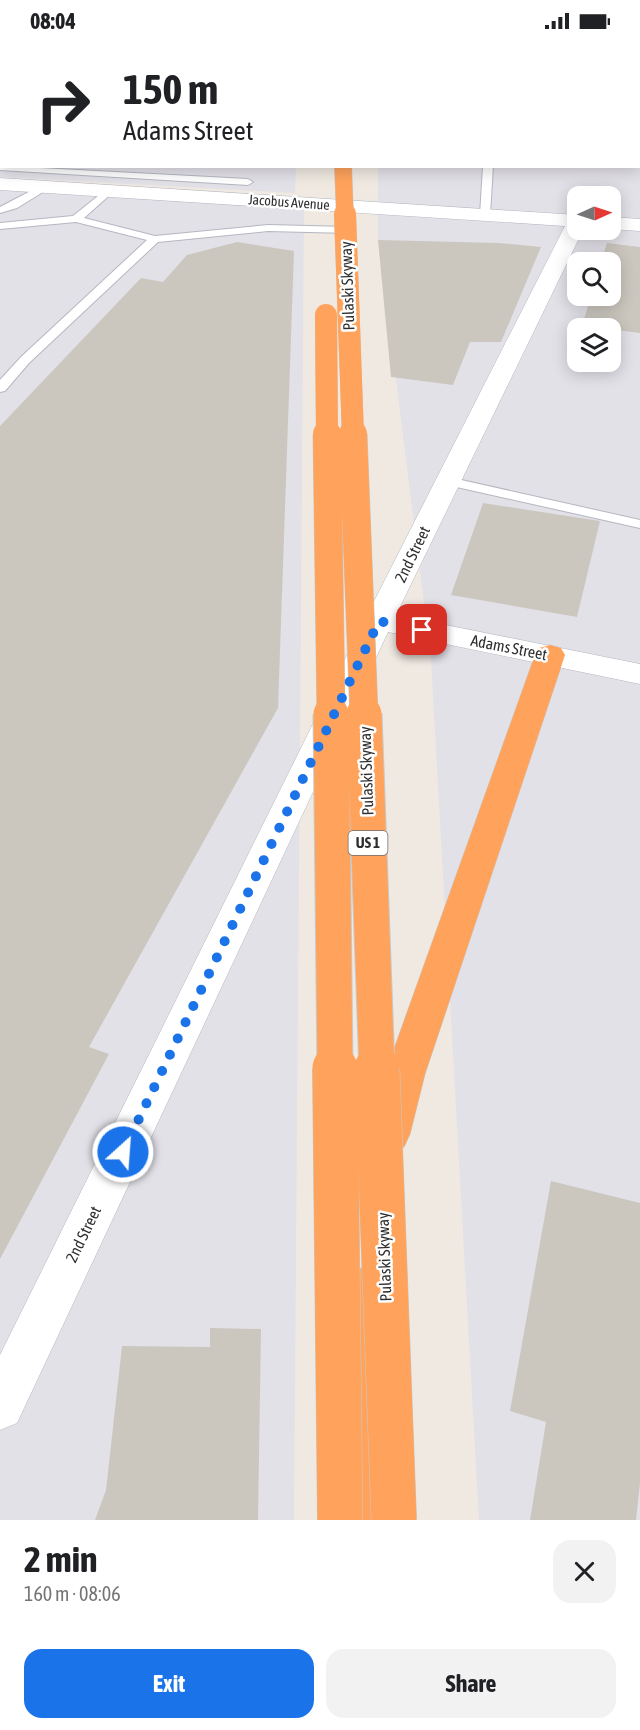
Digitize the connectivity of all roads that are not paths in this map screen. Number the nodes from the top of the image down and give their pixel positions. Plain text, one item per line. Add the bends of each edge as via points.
1 (14, 168) edge
2 (325, 168) edge
3 (343, 168) edge
4 (488, 168) edge
5 (0, 184) edge
6 (246, 185) junction
7 (46, 187) junction
8 (108, 191) junction
9 (0, 210) edge
10 (485, 215) junction
11 (76, 219) junction
12 (567, 220) edge
13 (621, 224) edge
14 (640, 225) edge
15 (0, 226) edge
16 (349, 230) dead end
17 (155, 239) junction
18 (568, 240) edge
19 (0, 388) edge
20 (448, 481) junction
21 (640, 524) edge
22 (379, 621) junction
23 (550, 655) junction
24 (640, 674) edge
25 (0, 1406) edge
26 (340, 1520) edge
27 (367, 1520) edge
28 (394, 1520) edge

1 - 6 lane
2 - 26 highway, Pulaski Skyway / US 1, bridge
3 - 28 highway, Pulaski Skyway / US 1, bridge
4 - 10 lane
5 - 7 street, Jacobus Avenue
6 - 8 street, Jacobus Avenue
6 - 10 street, Jacobus Avenue
7 - 8 street, Jacobus Avenue
7 - 9 lane
8 - 11 lane
10 - 12 street, Jacobus Avenue
11 - 15 lane
11 - 17 lane
13 - 14 street
16 - 17 lane via 268,228
17 - 19 lane
18 - 20 street, 2nd Street
20 - 21 lane
20 - 22 street, 2nd Street
22 - 23 street, Adams Street
22 - 25 street, 2nd Street
23 - 24 street, Adams Street
23 - 27 highway, bridge via 405,1074 379,1174 369,1233 364,1365

